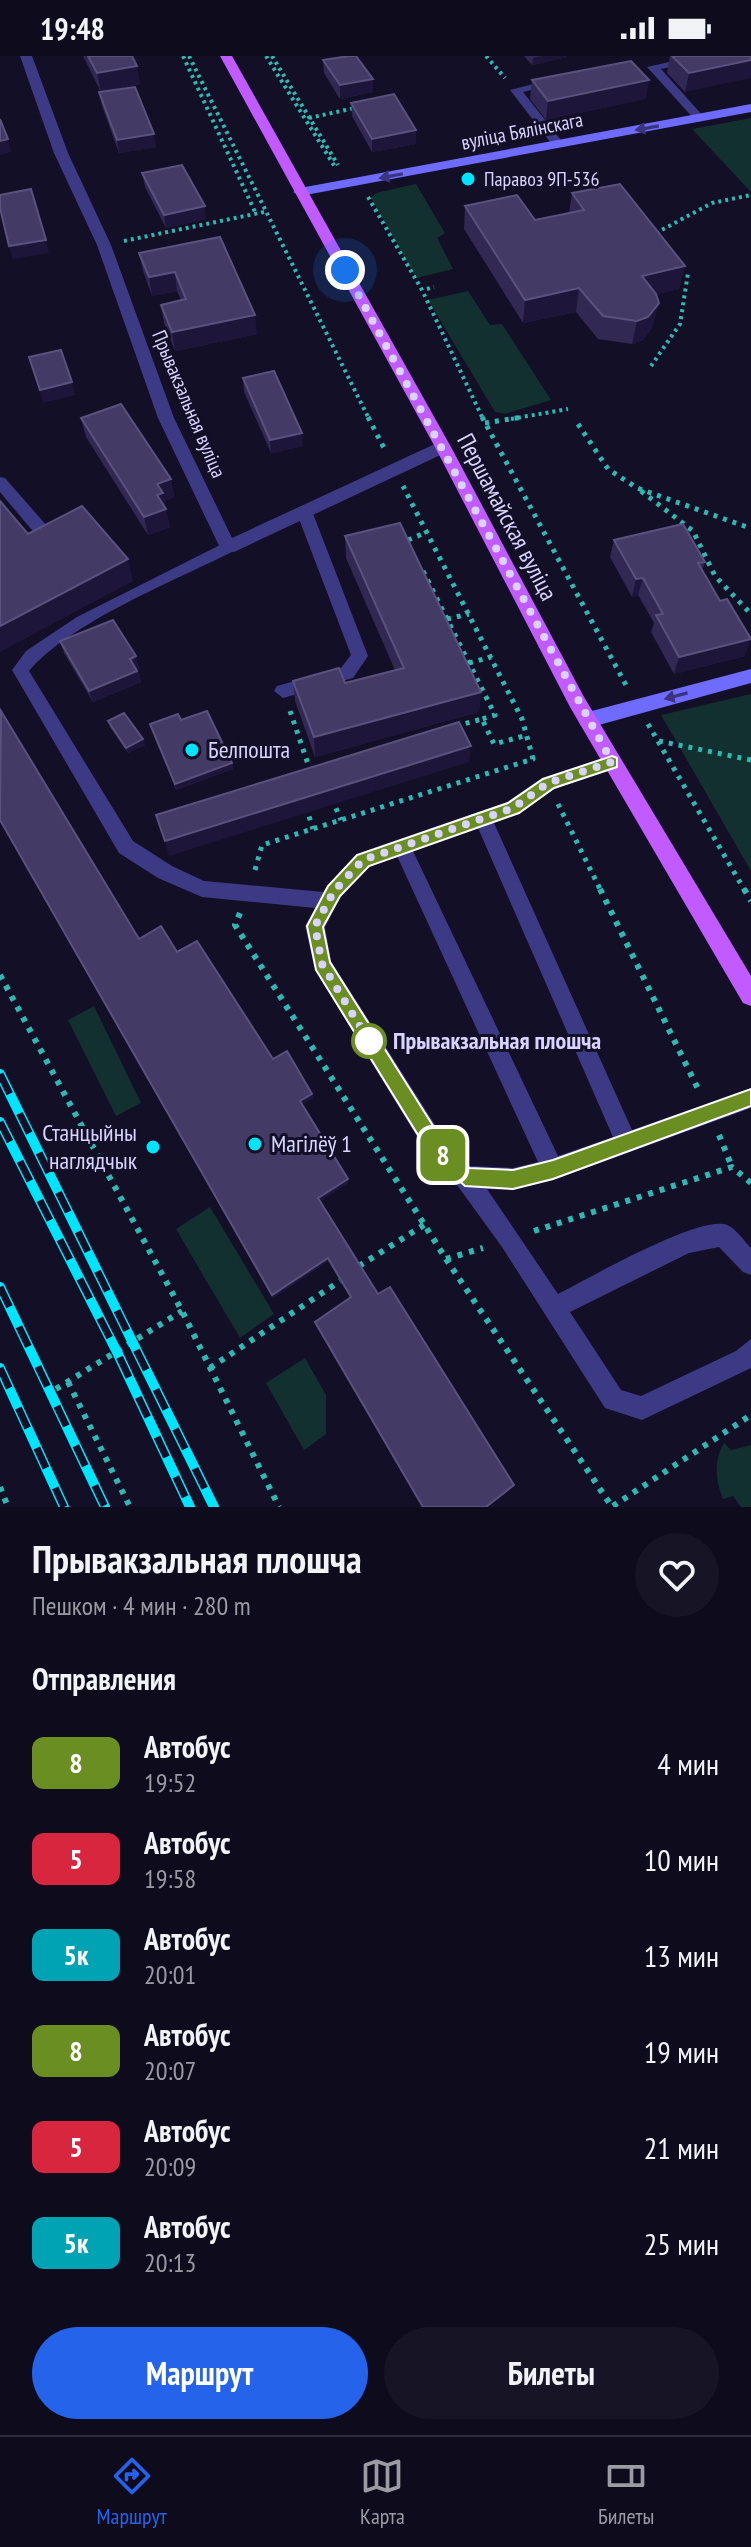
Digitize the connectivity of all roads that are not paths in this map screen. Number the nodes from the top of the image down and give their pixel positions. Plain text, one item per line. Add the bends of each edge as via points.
1 (26, 56) edge
2 (226, 56) edge
3 (715, 56) edge
4 (560, 81) edge
5 (751, 108) edge
6 (699, 118) junction
7 (558, 144) junction
8 (300, 192) junction
9 (443, 447) junction
10 (0, 482) edge
11 (304, 511) junction
12 (48, 538) edge
13 (228, 547) junction
14 (751, 676) edge
15 (283, 691) road end
16 (588, 720) junction
17 (612, 762) junction
18 (482, 817) junction
19 (401, 846) junction
20 (328, 901) junction
21 (751, 996) edge
22 (751, 1098) edge
23 (627, 1143) junction
24 (553, 1169) junction
25 (465, 1177) junction
26 (751, 1264) edge
27 (554, 1308) junction
28 (751, 1351) edge

1 - 13 street, Прывакзальная вуліца via 61,153 104,245 166,418
2 - 8 main road, Першамайская вуліца
3 - 6 lane via 653,67
4 - 7 lane via 516,90
5 - 6 main road, вуліца Бялінскага
6 -> 7 main road, вуліца Бялінскага
7 -> 8 main road, вуліца Бялінскага
8 - 9 main road, Першамайская вуліца
9 - 11 street
9 - 16 main road, Першамайская вуліца
10 - 12 lane
11 - 13 street
11 - 15 lane via 360,656 347,673
13 - 20 lane via 54,638 26,658 20,670 126,847 202,889
14 -> 16 main road
16 - 17 main road, Першамайская вуліца
17 - 18 lane via 548,783 526,802
17 - 21 main road, Першамайская вуліца
18 - 19 lane
18 - 23 lane
19 - 20 lane via 363,860
19 - 24 lane
20 - 25 lane via 315,926 322,964 431,1139
22 - 23 lane
23 - 24 lane
24 - 25 lane via 513,1179
25 - 27 lane
26 - 27 lane via 723,1235 687,1242
27 - 28 lane via 613,1400 642,1408

